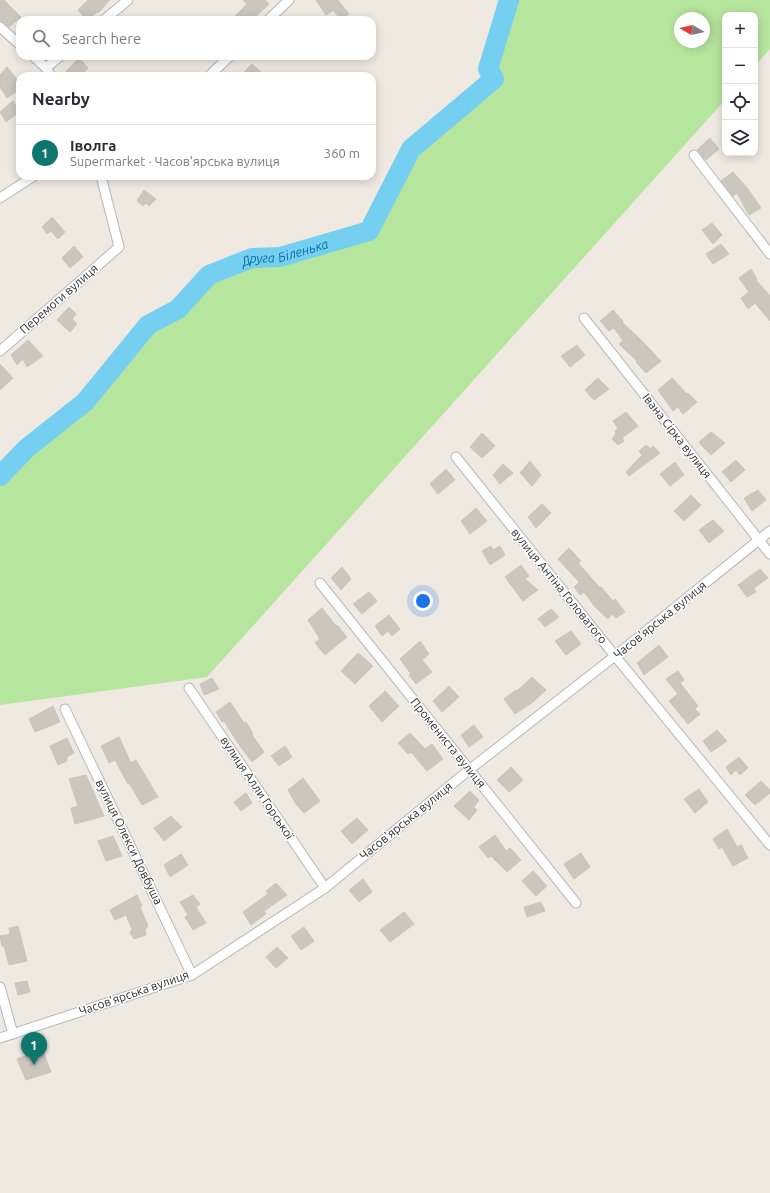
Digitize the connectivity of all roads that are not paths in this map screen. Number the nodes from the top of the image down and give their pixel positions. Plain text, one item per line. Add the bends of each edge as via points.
1 (128, 0) edge
2 (289, 0) edge
3 (109, 16) edge
4 (272, 16) edge
5 (0, 27) edge
6 (16, 41) edge
7 (37, 60) edge
8 (57, 60) edge
9 (226, 60) edge
10 (49, 72) edge
11 (213, 72) edge
12 (694, 155) dead end
13 (28, 180) edge
14 (102, 180) edge
15 (0, 198) edge
16 (770, 254) edge
17 (584, 318) dead end
18 (0, 350) edge
19 (456, 457) dead end
20 (770, 531) edge
21 (759, 540) junction
22 (770, 554) edge
23 (320, 583) dead end
24 (615, 656) junction
25 (189, 688) dead end
26 (65, 709) dead end
27 (469, 770) junction
28 (770, 845) edge
29 (325, 888) junction
30 (576, 903) dead end
31 (192, 975) junction
32 (0, 987) edge
33 (13, 1034) junction
34 (0, 1038) edge

1 - 3 street
2 - 4 street
5 - 6 street
7 - 10 street
8 - 10 street
9 - 11 street
12 - 16 street
13 - 15 street
14 - 18 street, Перемоги вулиця via 119,247
17 - 21 street, Івана Сірка вулиця
19 - 24 street, вулиця Антіна Головатого
20 - 21 street, Часов'ярська вулиця
21 - 22 street, Івана Сірка вулиця
21 - 24 street, Часов'ярська вулиця
23 - 27 street, Промениста вулиця
24 - 27 street, Часов'ярська вулиця
24 - 28 street, вулиця Антіна Головатого
25 - 29 street, вулиця Алли Горської
26 - 31 street, вулиця Олекси Довбуша
27 - 29 street, Часов'ярська вулиця
27 - 30 street, Промениста вулиця
29 - 31 street, Часов'ярська вулиця
31 - 33 street, Часов'ярська вулиця
32 - 33 street
33 - 34 street, Часов'ярська вулиця

